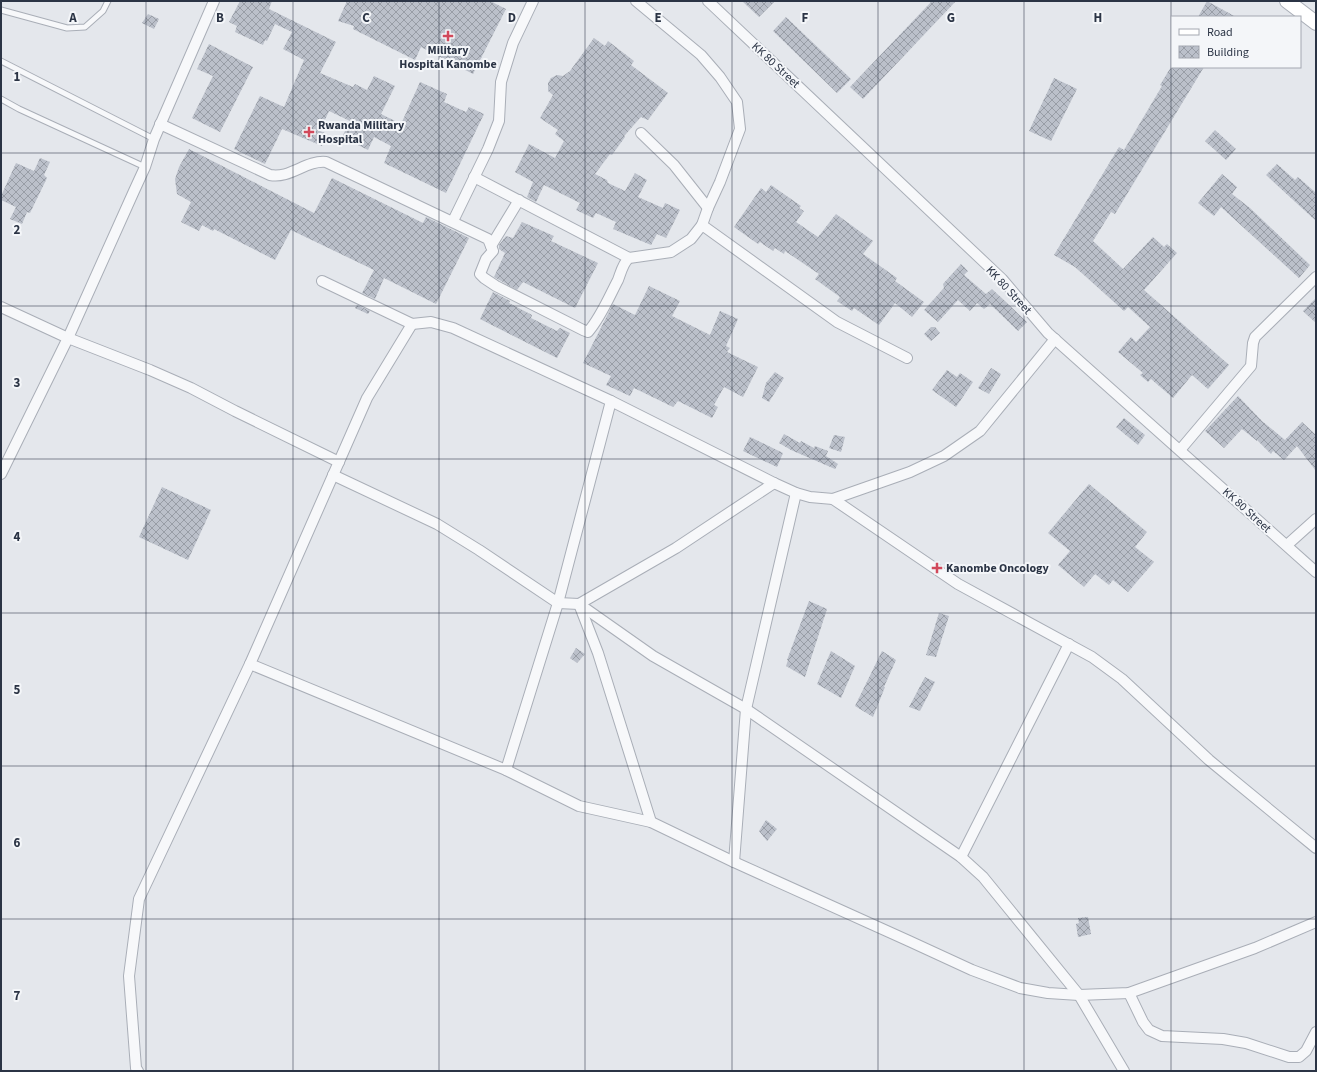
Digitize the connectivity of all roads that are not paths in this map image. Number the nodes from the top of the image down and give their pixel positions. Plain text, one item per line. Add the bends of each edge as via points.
1 (108, 1) edge
2 (214, 1) edge
3 (532, 1) edge
4 (636, 1) edge
5 (708, 1) edge
6 (1287, 1) edge
7 (1, 10) edge
8 (1316, 24) edge
9 (1, 61) edge
10 (1, 99) edge
11 (160, 124) junction
12 (641, 134) dead end
13 (154, 138) junction
14 (145, 167) junction
15 (474, 177) junction
16 (518, 200) junction
17 (708, 208) junction
18 (453, 222) junction
19 (702, 225) junction
20 (490, 246) junction
21 (629, 258) junction
22 (1316, 277) edge
23 (322, 280) dead end
24 (1, 307) edge
25 (412, 324) junction
26 (68, 338) junction
27 (1055, 339) junction
28 (907, 358) dead end
29 (611, 401) junction
30 (1180, 450) junction
31 (339, 462) junction
32 (1, 474) edge
33 (333, 475) junction
34 (774, 483) junction
35 (796, 493) junction
36 (833, 499) junction
37 (1316, 519) edge
38 (1287, 545) junction
39 (1316, 572) edge
40 (558, 603) junction
41 (579, 604) junction
42 (1069, 644) junction
43 (250, 664) junction
44 (746, 709) junction
45 (506, 770) junction
46 (651, 822) junction
47 (1316, 848) edge
48 (961, 858) junction
49 (734, 862) junction
50 (1316, 922) edge
51 (1129, 993) junction
52 (1079, 995) junction
53 (1316, 1032) edge
54 (138, 1071) edge
55 (1124, 1071) edge

1 - 7 lane via 104,12 85,27 67,28
2 - 11 street
3 - 15 street via 513,43 500,82 499,121
4 - 17 street via 701,55 737,102 740,129
5 - 27 street, KK 80 Street via 1002,279
6 - 8 street
9 - 13 lane
10 - 14 lane
11 - 13 street
11 - 18 street via 270,176 278,177 318,161 326,162
12 - 17 street via 674,165
13 - 14 street
14 - 26 street
15 - 16 street
15 - 18 street
16 - 20 street
16 - 21 street
17 - 19 street
18 - 20 street via 488,239
19 - 21 street via 691,239 671,252
19 - 28 street via 837,322
20 - 21 street via 493,251 486,259 480,274 484,278 588,332 625,261
22 - 30 street via 1255,337 1252,343 1252,366
23 - 25 street
24 - 26 street
25 - 29 street via 431,322 453,328
25 - 31 street via 367,398
26 - 31 street via 191,388
26 - 32 street
27 - 30 street, KK 80 Street
27 - 36 street via 980,431 944,456 910,472
29 - 34 street
29 - 40 street
30 - 38 street, KK 80 Street
31 - 33 street
33 - 40 street via 437,524
33 - 43 street
34 - 35 street
34 - 41 street via 676,548
35 - 36 street
35 - 44 street
36 - 42 street via 958,584
37 - 38 street
38 - 39 street, KK 80 Street
40 - 41 street
40 - 45 street
41 - 44 street via 653,656
41 - 46 street via 598,653
42 - 47 street via 1122,679 1209,760
42 - 48 street
43 - 45 street
43 - 54 street via 139,899 129,976
44 - 48 street
44 - 49 street
45 - 46 street via 579,806
46 - 49 street
48 - 52 street via 983,877
49 - 52 street via 972,970 1020,988
50 - 51 street via 1255,948
51 - 52 street
51 - 53 street via 1149,1030 1162,1036 1223,1039 1289,1057 1299,1057 1306,1051
52 - 55 street

